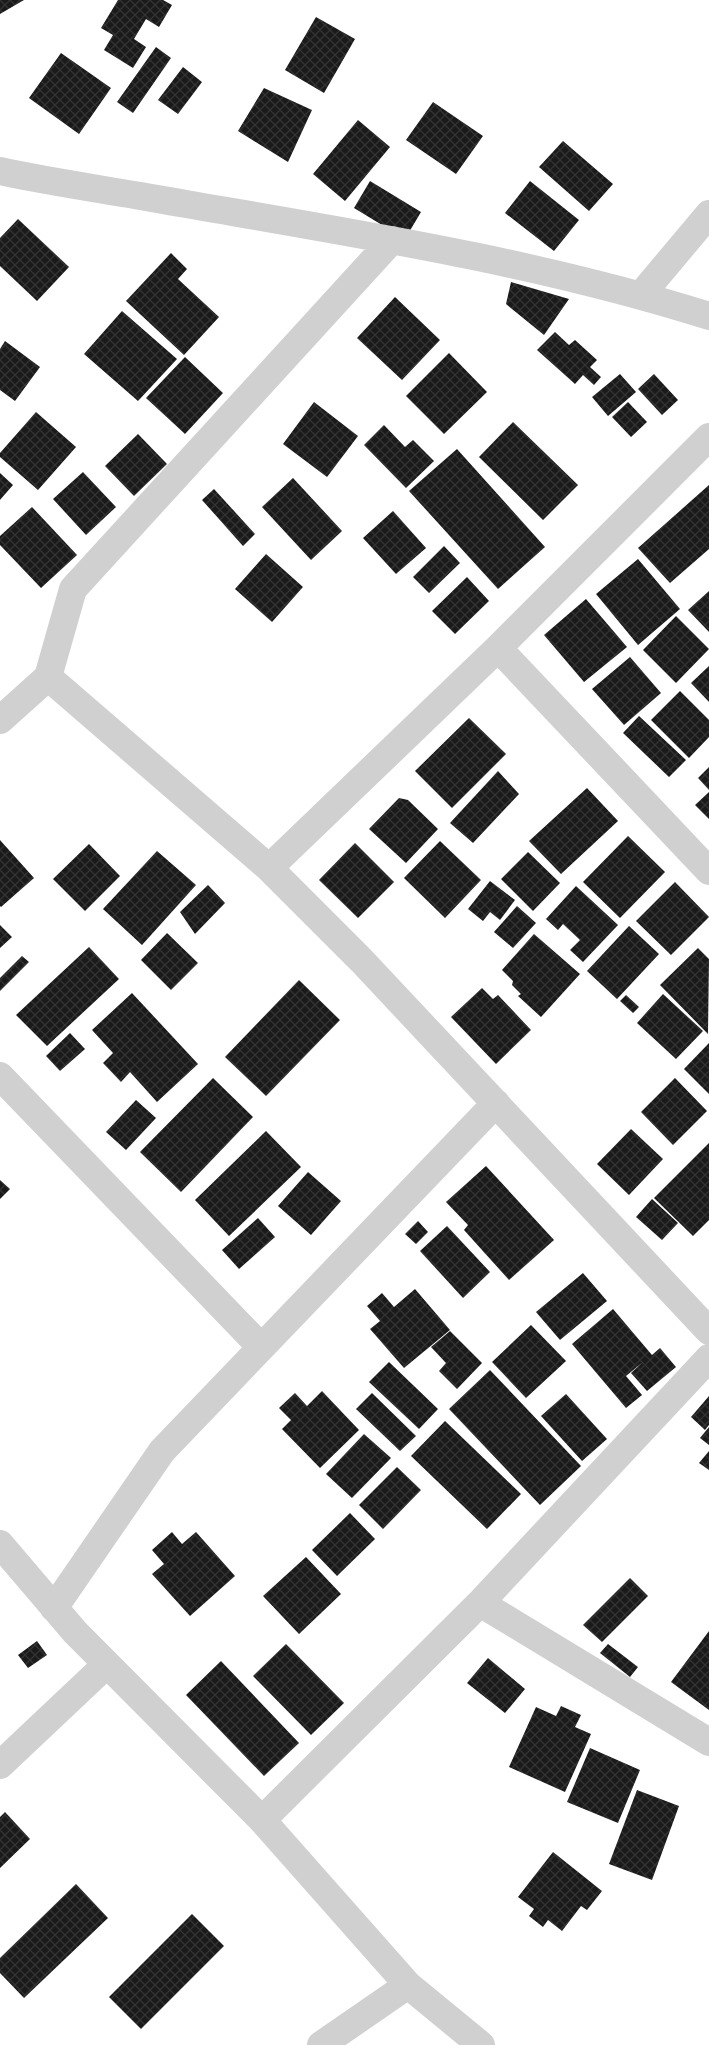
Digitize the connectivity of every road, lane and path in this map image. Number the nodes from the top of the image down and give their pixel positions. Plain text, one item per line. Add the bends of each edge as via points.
1 (4, 177) edge
2 (709, 214) edge
3 (392, 240) junction
4 (641, 294) junction
5 (709, 316) edge
6 (709, 437) edge
7 (498, 648) junction
8 (48, 677) junction
9 (0, 720) edge
10 (269, 868) junction
11 (709, 871) edge
12 (0, 1076) edge
13 (496, 1103) junction
14 (709, 1330) edge
15 (261, 1347) junction
16 (709, 1358) edge
17 (0, 1544) edge
18 (480, 1603) junction
19 (54, 1608) junction
20 (106, 1665) junction
21 (709, 1742) edge
22 (0, 1765) edge
23 (262, 1820) junction
24 (408, 1985) junction
25 (321, 2045) edge
26 (481, 2045) edge

1 - 3 street
2 - 4 street
3 - 4 street
3 - 8 street via 73,589
4 - 5 street
6 - 7 street
7 - 10 street
7 - 11 street
8 - 9 street
8 - 10 street
10 - 13 street
12 - 15 street
13 - 14 street
13 - 15 street
15 - 19 street via 162,1451
16 - 18 street
17 - 19 street
18 - 21 street
18 - 23 street
19 - 20 street
20 - 22 street
20 - 23 street
23 - 24 street
24 - 25 street
24 - 26 street

